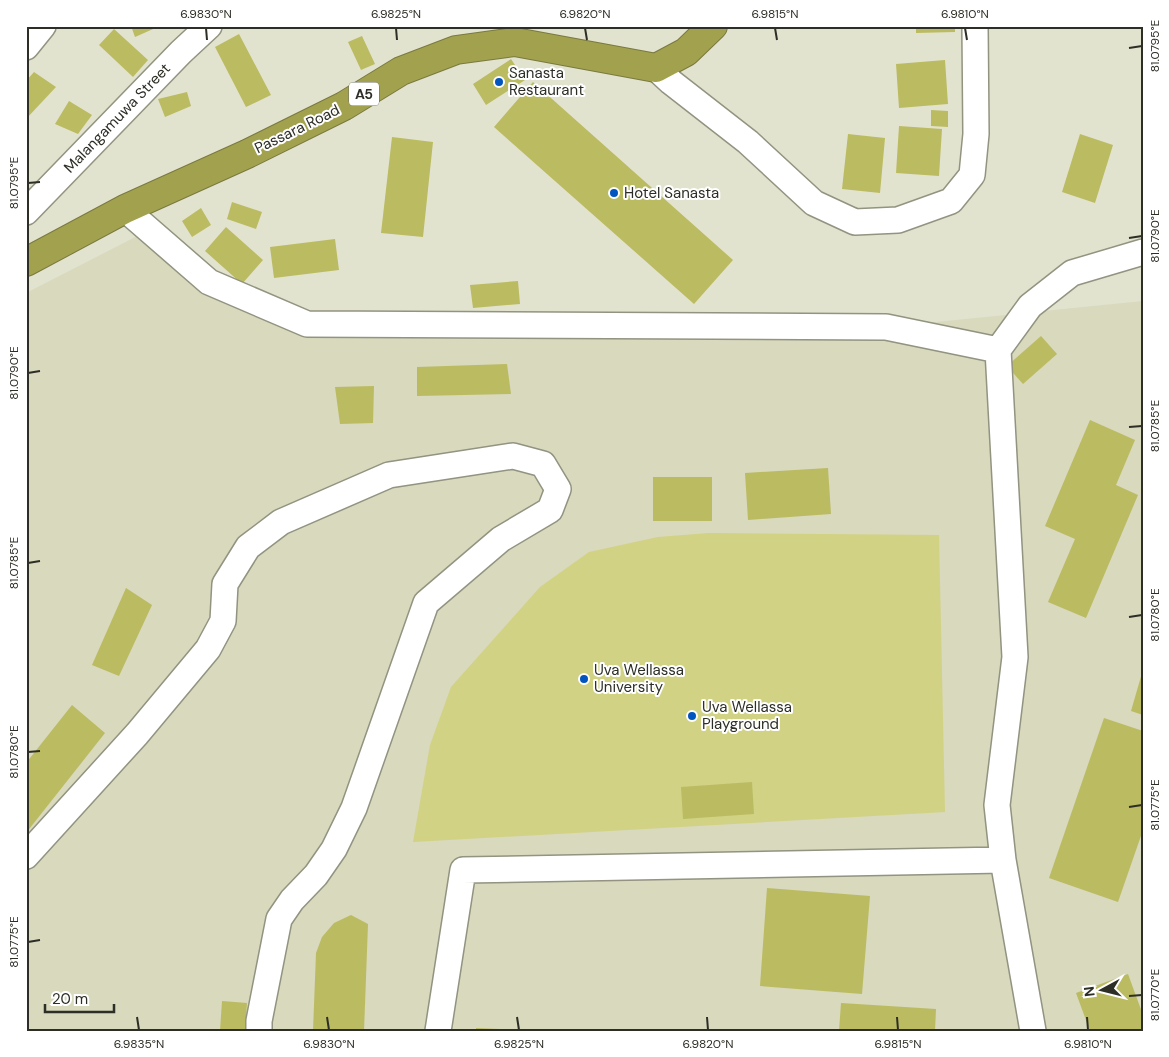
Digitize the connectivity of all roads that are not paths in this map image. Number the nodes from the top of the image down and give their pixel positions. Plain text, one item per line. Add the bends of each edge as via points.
1 (43, 26) edge
2 (209, 26) edge
3 (714, 26) edge
4 (975, 26) edge
5 (26, 47) edge
6 (656, 68) junction
7 (125, 209) junction
8 (26, 212) edge
9 (1143, 252) edge
10 (26, 262) edge
11 (998, 350) junction
12 (26, 856) edge
13 (1003, 860) junction
14 (259, 1031) edge
15 (438, 1031) edge
16 (1033, 1031) edge

1 - 5 street
2 - 8 street, Malangamuwa Street
3 - 6 highway via 686,52
4 - 6 street via 976,134 972,175 951,201 898,220 855,222 814,203 748,142
6 - 7 highway, Passara Road / A5 via 515,42 456,50 401,71 344,106
7 - 10 highway, Passara Road / A5
7 - 11 street via 208,282 307,324 886,327
9 - 11 street via 1072,273 1030,306
11 - 13 street via 1015,657 997,805
12 - 14 street via 137,734 208,649 223,620 225,584 248,547 281,522 389,474 513,456 543,464 558,490 550,510 501,539 426,603 354,808 334,849 279,919
13 - 15 street via 463,870
13 - 16 street

